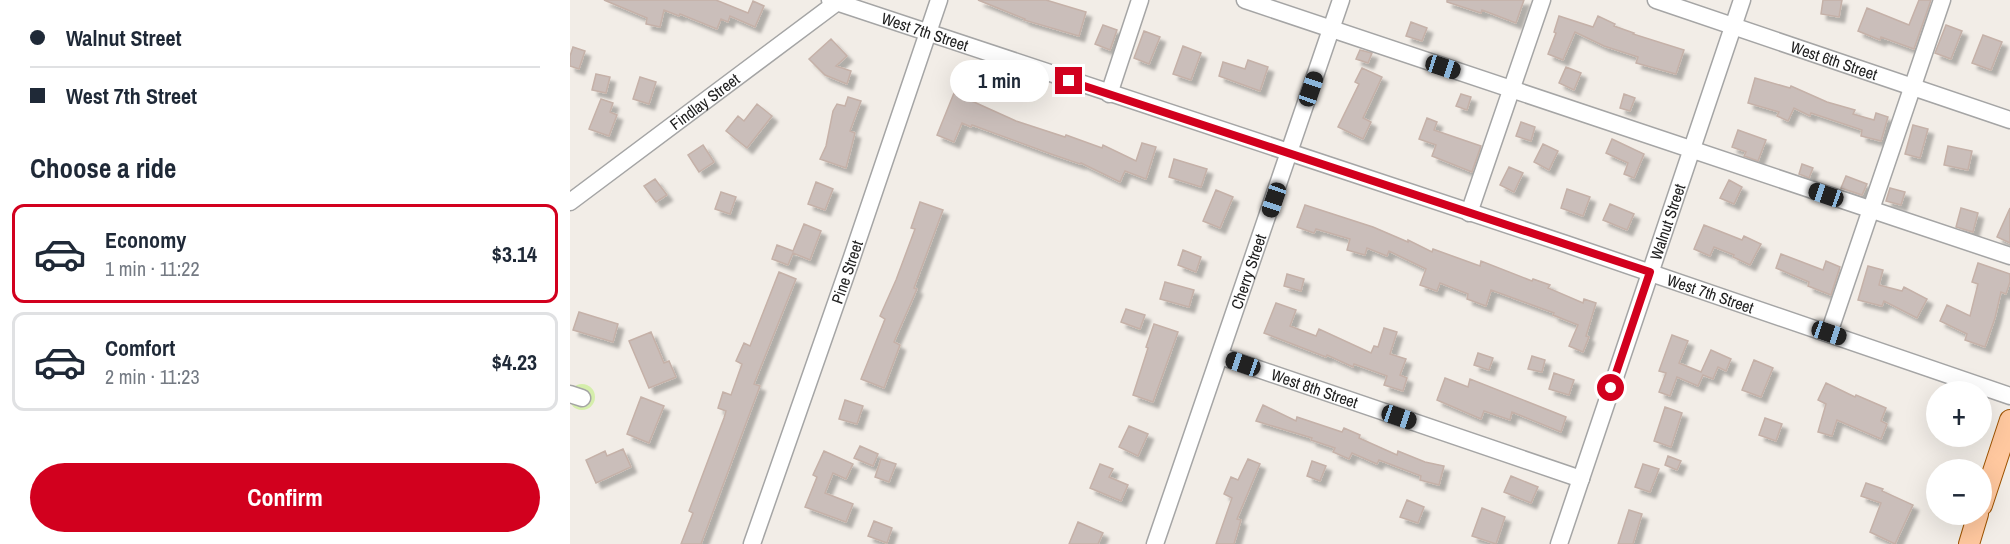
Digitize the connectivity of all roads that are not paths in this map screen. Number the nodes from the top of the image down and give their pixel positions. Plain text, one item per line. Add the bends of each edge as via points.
1 (939, 0) edge
2 (1140, 0) edge
3 (1245, 0) edge
4 (1341, 0) edge
5 (1542, 0) edge
6 (1656, 0) edge
7 (1742, 0) edge
8 (1942, 0) edge
9 (836, 1) edge
10 (1733, 26) junction
11 (1331, 30) junction
12 (928, 33) junction
13 (1912, 87) junction
14 (1511, 90) junction
15 (1109, 94) junction
16 (2010, 120) edge
17 (1691, 149) junction
18 (1289, 154) junction
19 (570, 202) edge
20 (1871, 210) junction
21 (1469, 213) junction
22 (2010, 256) edge
23 (1650, 272) junction
24 (1829, 333) junction
25 (1220, 356) junction
26 (2010, 396) edge
27 (2010, 420) edge
28 (1992, 475) edge
29 (1581, 479) junction
30 (1975, 525) edge
31 (752, 544) edge
32 (1155, 544) edge
33 (1559, 544) edge
34 (1969, 544) edge

1 - 12 street, Pine Street
2 - 15 street
3 - 11 street
4 - 11 street, Cherry Street
5 - 14 street
6 - 10 street, West 6th Street
7 - 10 street, Walnut Street
8 - 13 street
9 - 12 street, West 7th Street
9 - 19 street, Findlay Street
10 - 13 street, West 6th Street
10 - 17 street, Walnut Street
11 - 14 street
11 - 18 street, Cherry Street
12 - 15 street, West 7th Street
12 - 31 street, Pine Street
13 - 16 street, West 6th Street
13 - 20 street
14 - 17 street
14 - 21 street
15 - 18 street, West 7th Street
17 - 20 street
17 - 23 street, Walnut Street
18 - 21 street, West 7th Street
18 - 25 street, Cherry Street
20 - 22 street
20 - 24 street
21 - 23 street, West 7th Street
23 - 24 street, West 7th Street
23 - 29 street, Walnut Street
24 - 26 street, West 7th Street
25 - 29 street, West 8th Street
25 - 32 street, Cherry Street
27 - 28 main road
29 - 33 street, Walnut Street
30 - 34 main road

